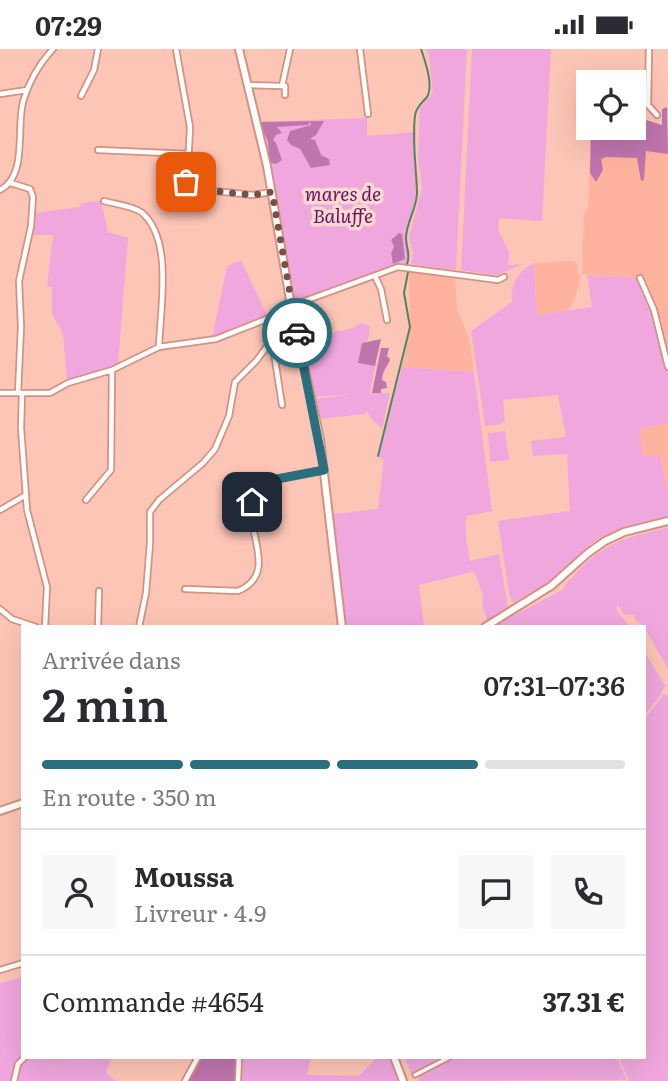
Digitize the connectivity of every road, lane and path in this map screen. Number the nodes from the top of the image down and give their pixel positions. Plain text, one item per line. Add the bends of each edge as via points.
1 (53, 49) edge
2 (98, 49) edge
3 (176, 49) edge
4 (239, 49) edge
5 (290, 49) edge
6 (360, 49) edge
7 (649, 49) edge
8 (249, 85) junction
9 (282, 86) junction
10 (27, 90) junction
11 (0, 94) edge
12 (285, 95) dead end
13 (81, 96) dead end
14 (368, 114) dead end
15 (657, 115) dead end
16 (98, 150) dead end
17 (189, 154) junction
18 (10, 183) junction
19 (0, 190) edge
20 (272, 192) junction
21 (104, 201) dead end
22 (375, 277) junction
23 (504, 277) dead end
24 (640, 278) dead end
25 (292, 307) junction
26 (283, 313) junction
27 (264, 320) junction
28 (387, 320) dead end
29 (279, 330) junction
30 (268, 345) junction
31 (159, 347) junction
32 (668, 367) edge
33 (111, 370) junction
34 (0, 393) edge
35 (20, 393) junction
36 (282, 405) dead end
37 (324, 470) junction
38 (26, 495) junction
39 (86, 499) dead end
40 (0, 510) edge
41 (668, 523) edge
42 (184, 589) dead end
43 (99, 591) dead end
44 (0, 609) edge
45 (30, 625) edge
46 (45, 625) edge
47 (98, 625) edge
48 (139, 625) edge
49 (342, 625) edge
50 (488, 625) edge
51 (21, 804) edge
52 (0, 811) edge
53 (21, 964) edge
54 (0, 970) edge
55 (22, 1059) edge
56 (197, 1059) edge
57 (239, 1059) edge
58 (395, 1059) edge
59 (445, 1059) edge
60 (415, 1075) dead end
61 (14, 1081) edge
62 (185, 1081) edge
63 (238, 1081) edge
64 (403, 1081) edge

1 - 10 street via 33,73
2 - 13 street
3 - 17 street via 190,127
4 - 8 street
5 - 9 street
6 - 14 street
7 - 15 street via 648,105
8 - 9 street
8 - 20 street
9 - 12 street
10 - 11 street
10 - 18 street via 16,171
16 - 17 street
17 - 20 street via 186,182 190,188 253,195
18 - 19 street
18 - 35 street via 30,189 33,197 19,278
20 - 25 street
21 - 31 street via 139,211 158,236 162,255
22 - 23 street via 404,267 498,280
22 - 25 street
22 - 28 street
24 - 32 street via 654,310
25 - 26 street
25 - 37 street
26 - 27 street
26 - 29 street
27 - 29 street
27 - 31 street via 216,339
29 - 30 street
30 - 36 street via 274,353
30 - 48 street via 235,382 229,416 212,454 150,512 146,593
31 - 33 street
33 - 35 street via 50,393
33 - 39 street via 111,470
34 - 35 street
35 - 38 street
37 - 42 street via 277,479 252,502 258,567 243,589
37 - 49 street
38 - 40 street
38 - 46 street via 47,587
41 - 50 street via 624,532 604,542 551,586
43 - 47 street
44 - 45 street
51 - 52 street
53 - 54 street
55 - 61 street
56 - 62 street
57 - 63 street
58 - 64 street
59 - 60 street

